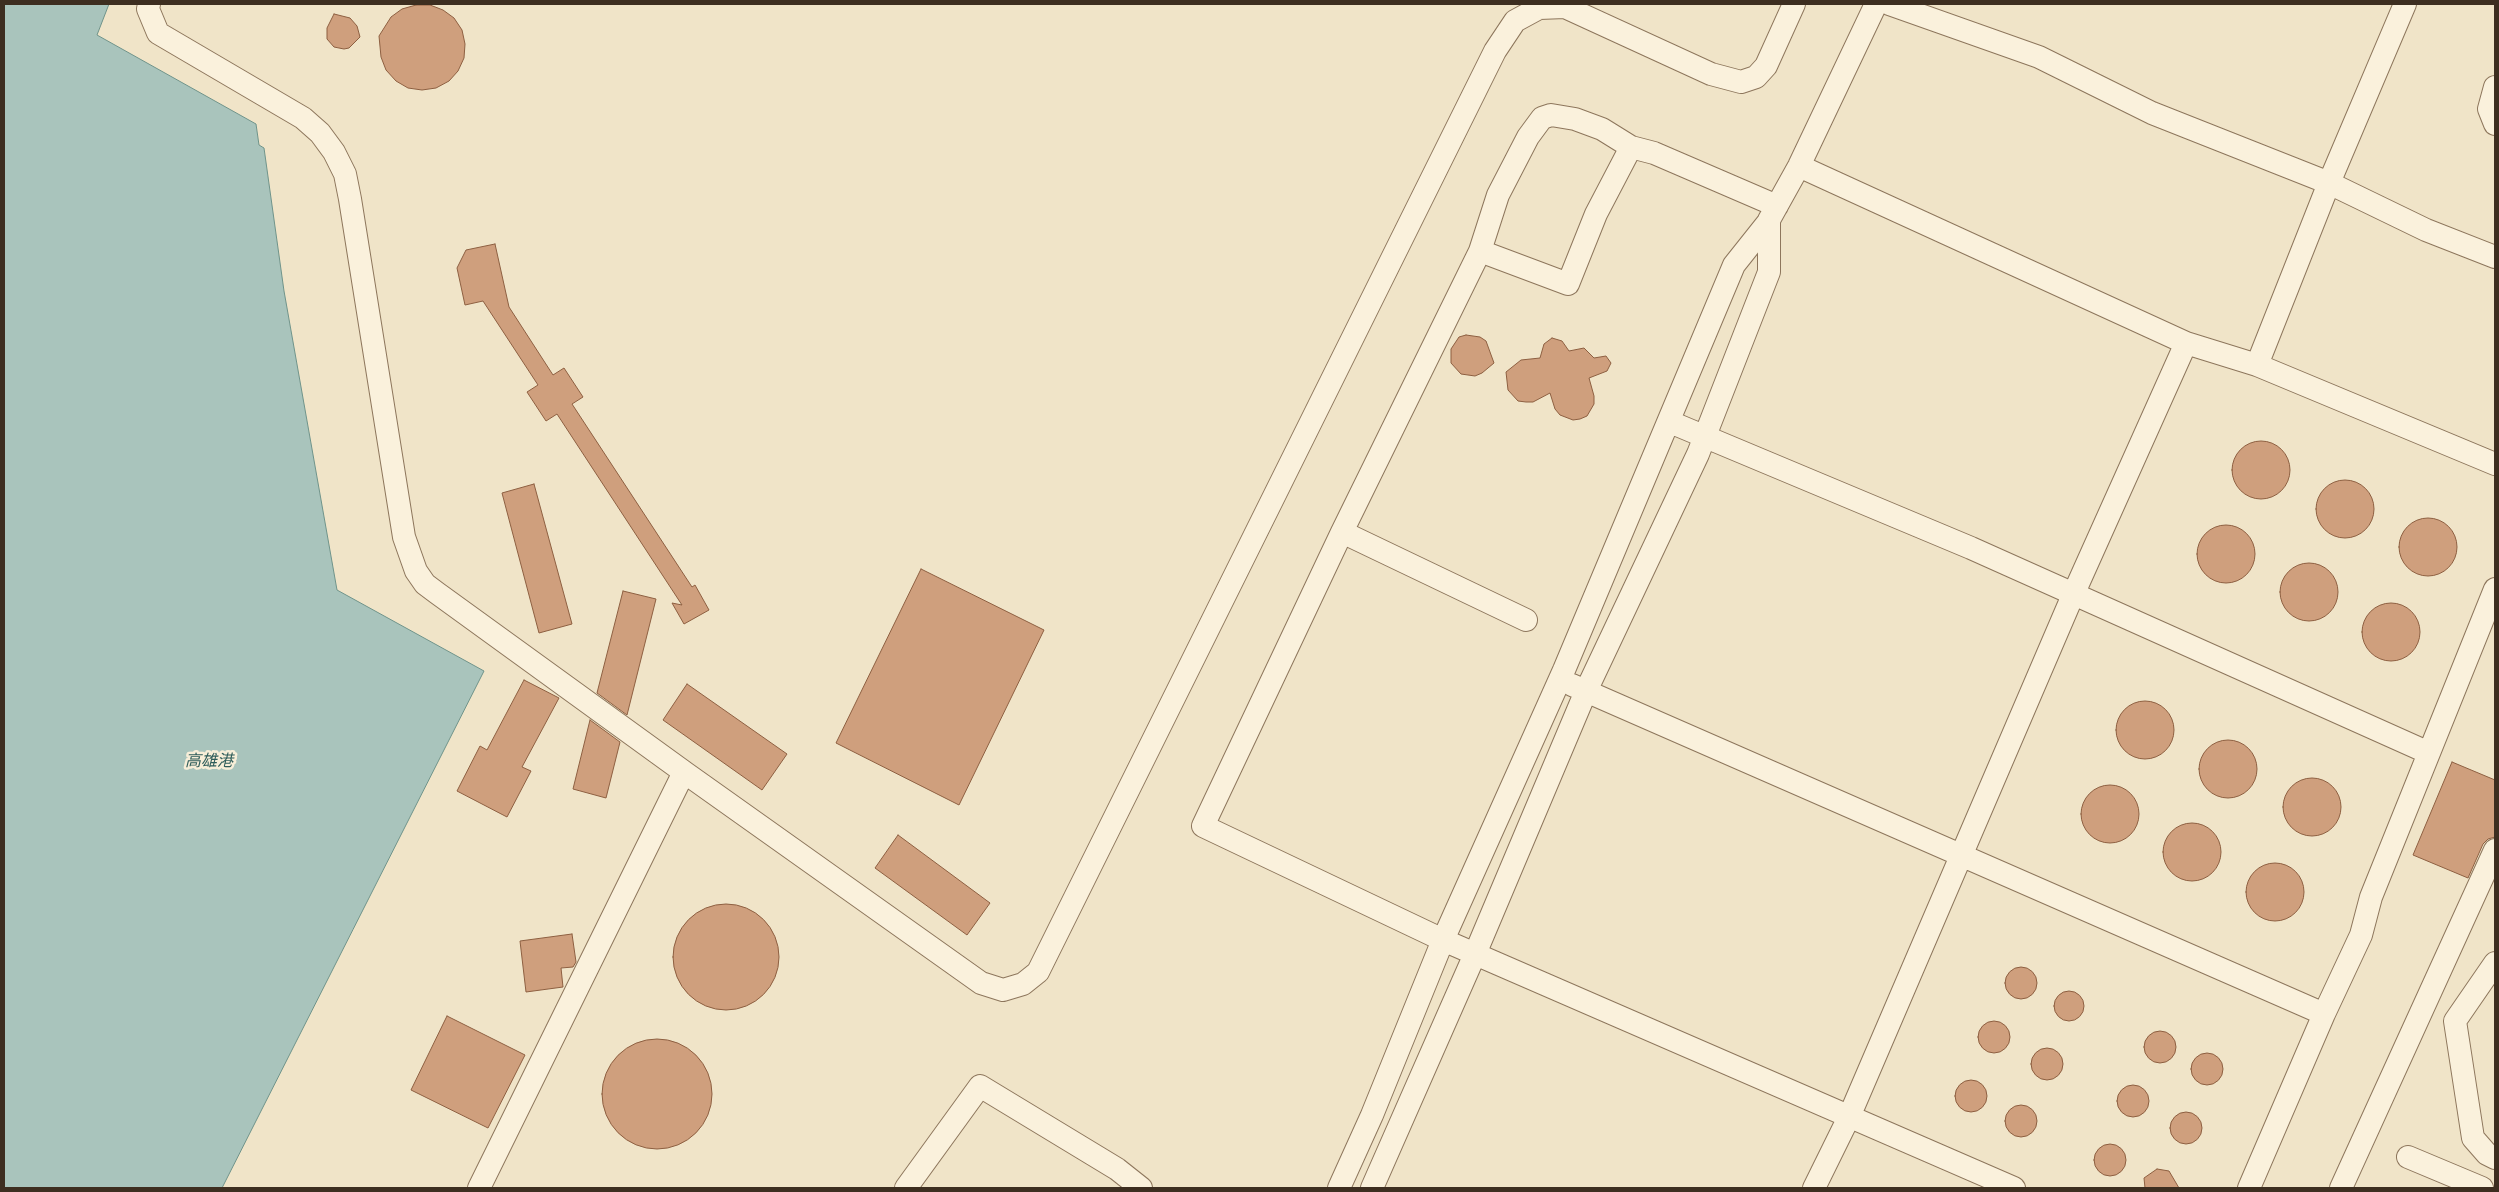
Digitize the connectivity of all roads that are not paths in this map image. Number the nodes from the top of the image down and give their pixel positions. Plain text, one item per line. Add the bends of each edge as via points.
1 (150, 4) edge
2 (1794, 4) edge
3 (1876, 4) edge
4 (1889, 4) edge
5 (2405, 4) edge
6 (2495, 87) edge
7 (2495, 124) edge
8 (1631, 147) junction
9 (1799, 166) junction
10 (2329, 184) junction
11 (1773, 214) junction
12 (1480, 250) junction
13 (2495, 257) edge
14 (2186, 343) junction
15 (2257, 365) junction
16 (1670, 422) junction
17 (1705, 436) junction
18 (2495, 464) edge
19 (1342, 532) junction
20 (1614, 549) junction
21 (1646, 566) junction
22 (2495, 589) edge
23 (2073, 595) junction
24 (1526, 620) dead end
25 (1560, 679) junction
26 (1586, 691) junction
27 (2429, 753) junction
28 (684, 772) junction
29 (2495, 850) edge
30 (1960, 856) junction
31 (1443, 940) junction
32 (1475, 954) junction
33 (2495, 963) edge
34 (2324, 1014) junction
35 (1849, 1117) junction
36 (2408, 1157) dead end
37 (2495, 1158) edge
38 (479, 1188) edge
39 (906, 1188) edge
40 (1141, 1188) edge
41 (1339, 1188) edge
42 (1372, 1188) edge
43 (1814, 1188) edge
44 (2014, 1188) edge
45 (2249, 1188) edge
46 (2341, 1188) edge
47 (2482, 1188) edge

1 - 28 lane via 148,9 158,33 303,118 334,152 350,199 404,537 416,571 425,584
2 - 28 lane via 1766,66 1756,76 1741,82 1711,74 1565,7 1539,8 1515,21 1496,51 1038,972 1023,984 1003,990 981,982
3 - 9 lane
4 - 10 lane via 2039,57 2152,112
5 - 10 lane
6 - 7 lane via 2489,108
8 - 11 lane via 1654,153
8 - 12 lane via 1602,128 1575,119 1542,118 1528,137 1498,195
8 - 12 lane via 1596,214 1568,284
9 - 11 lane
9 - 14 lane
10 - 13 lane via 2426,230
10 - 15 lane
11 - 16 lane via 1734,265
11 - 17 lane via 1769,272
12 - 19 lane
14 - 15 lane
14 - 23 lane
15 - 18 lane
16 - 17 lane
16 - 20 lane
17 - 21 lane
17 - 23 lane via 1971,548
19 - 24 lane
19 - 31 lane via 1203,826
20 - 21 lane
20 - 25 lane
21 - 26 lane
22 - 27 lane
23 - 27 lane
23 - 30 lane
25 - 26 lane
25 - 31 lane
26 - 30 lane
26 - 32 lane
27 - 34 lane via 2372,897 2361,935
28 - 38 lane
29 - 46 lane
30 - 34 lane
30 - 35 lane
31 - 32 lane
31 - 41 lane
32 - 35 lane
32 - 42 lane
33 - 37 lane via 2455,1021 2473,1138
34 - 45 lane
35 - 43 lane
35 - 44 lane
36 - 47 lane
39 - 40 lane via 980,1086 1117,1169

